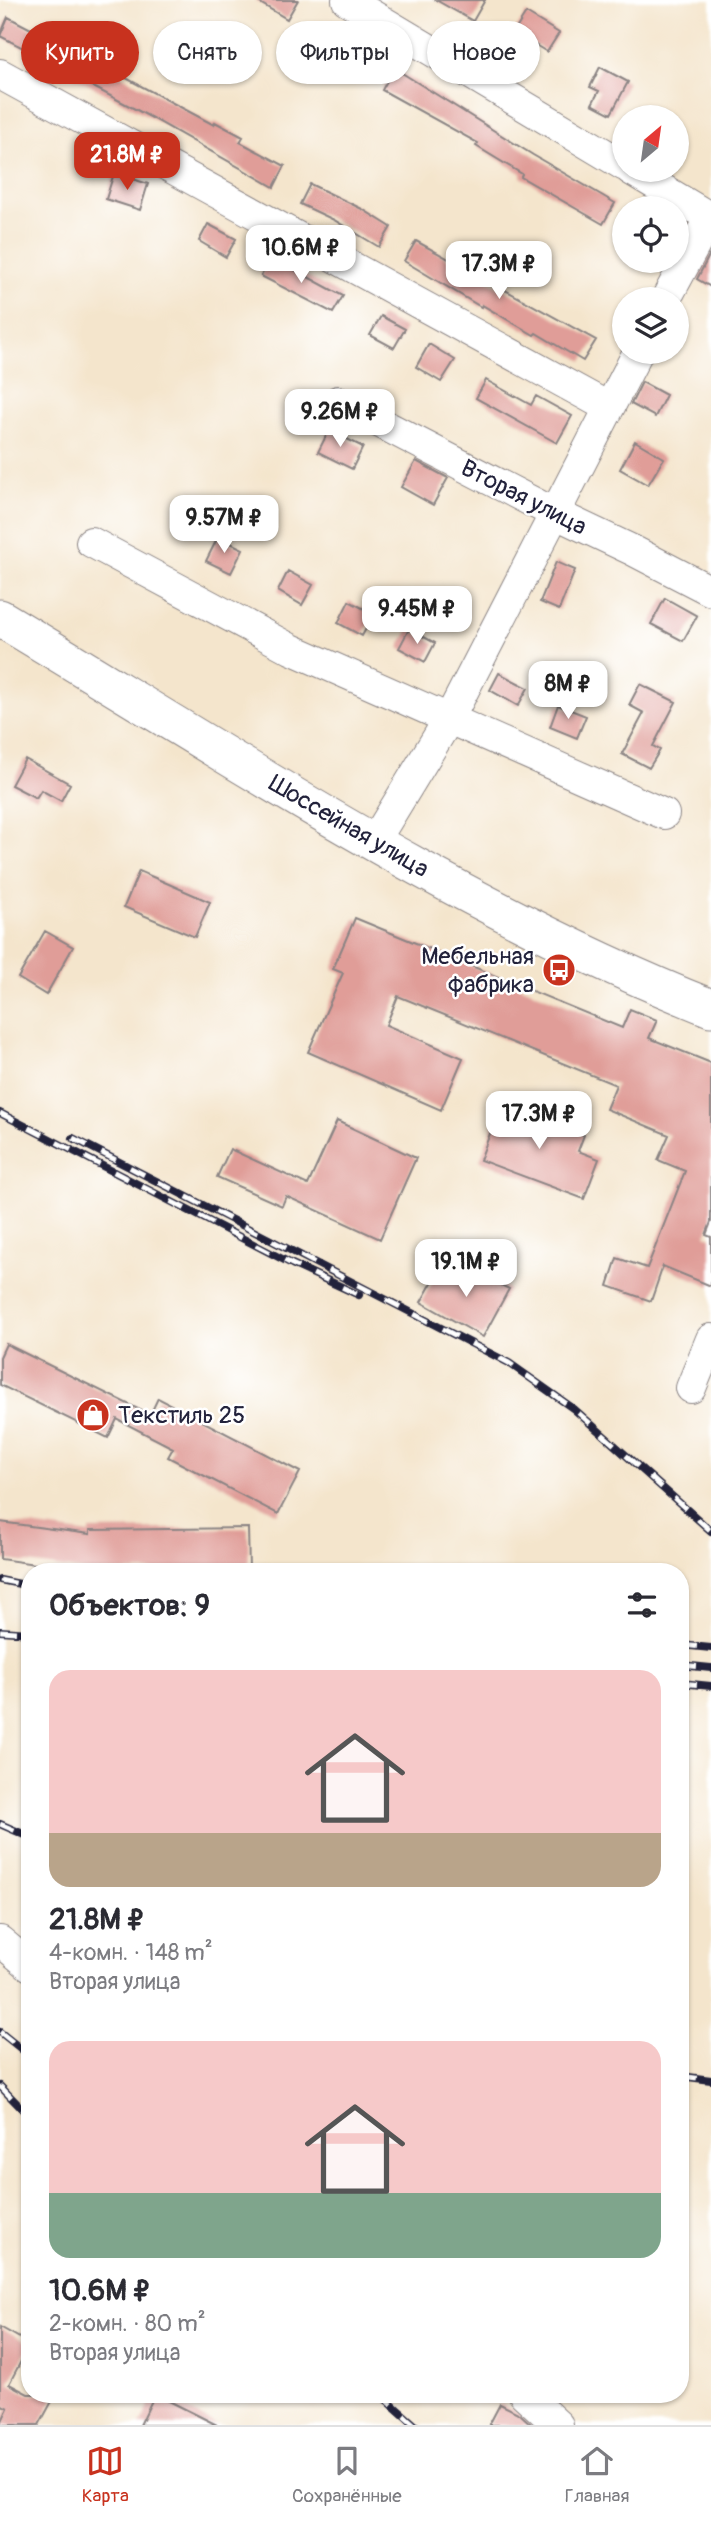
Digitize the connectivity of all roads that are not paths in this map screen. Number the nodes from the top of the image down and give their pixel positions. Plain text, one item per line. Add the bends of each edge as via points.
1 (347, 0) edge
2 (0, 74) edge
3 (612, 158) edge
4 (651, 182) edge
5 (711, 218) edge
6 (673, 287) edge
7 (631, 364) edge
8 (338, 401) dead end
9 (608, 407) junction
10 (554, 513) junction
11 (91, 542) dead end
12 (711, 591) edge
13 (0, 618) edge
14 (450, 717) junction
15 (664, 814) dead end
16 (374, 842) junction
17 (711, 1008) edge
18 (711, 1339) edge
19 (691, 1388) dead end
20 (0, 1941) edge
21 (21, 1958) edge
22 (534, 2403) edge
23 (558, 2425) edge

1 - 3 street
2 - 9 street
4 - 5 street
5 - 6 street
7 - 9 street
8 - 10 street, Вторая улица
9 - 10 street
10 - 12 street, Вторая улица
10 - 14 street
11 - 14 street via 291,649
13 - 16 main road, Шоссейная улица
14 - 15 street
14 - 16 street
16 - 17 main road, Шоссейная улица via 532,929
18 - 19 street
20 - 21 street
22 - 23 street

